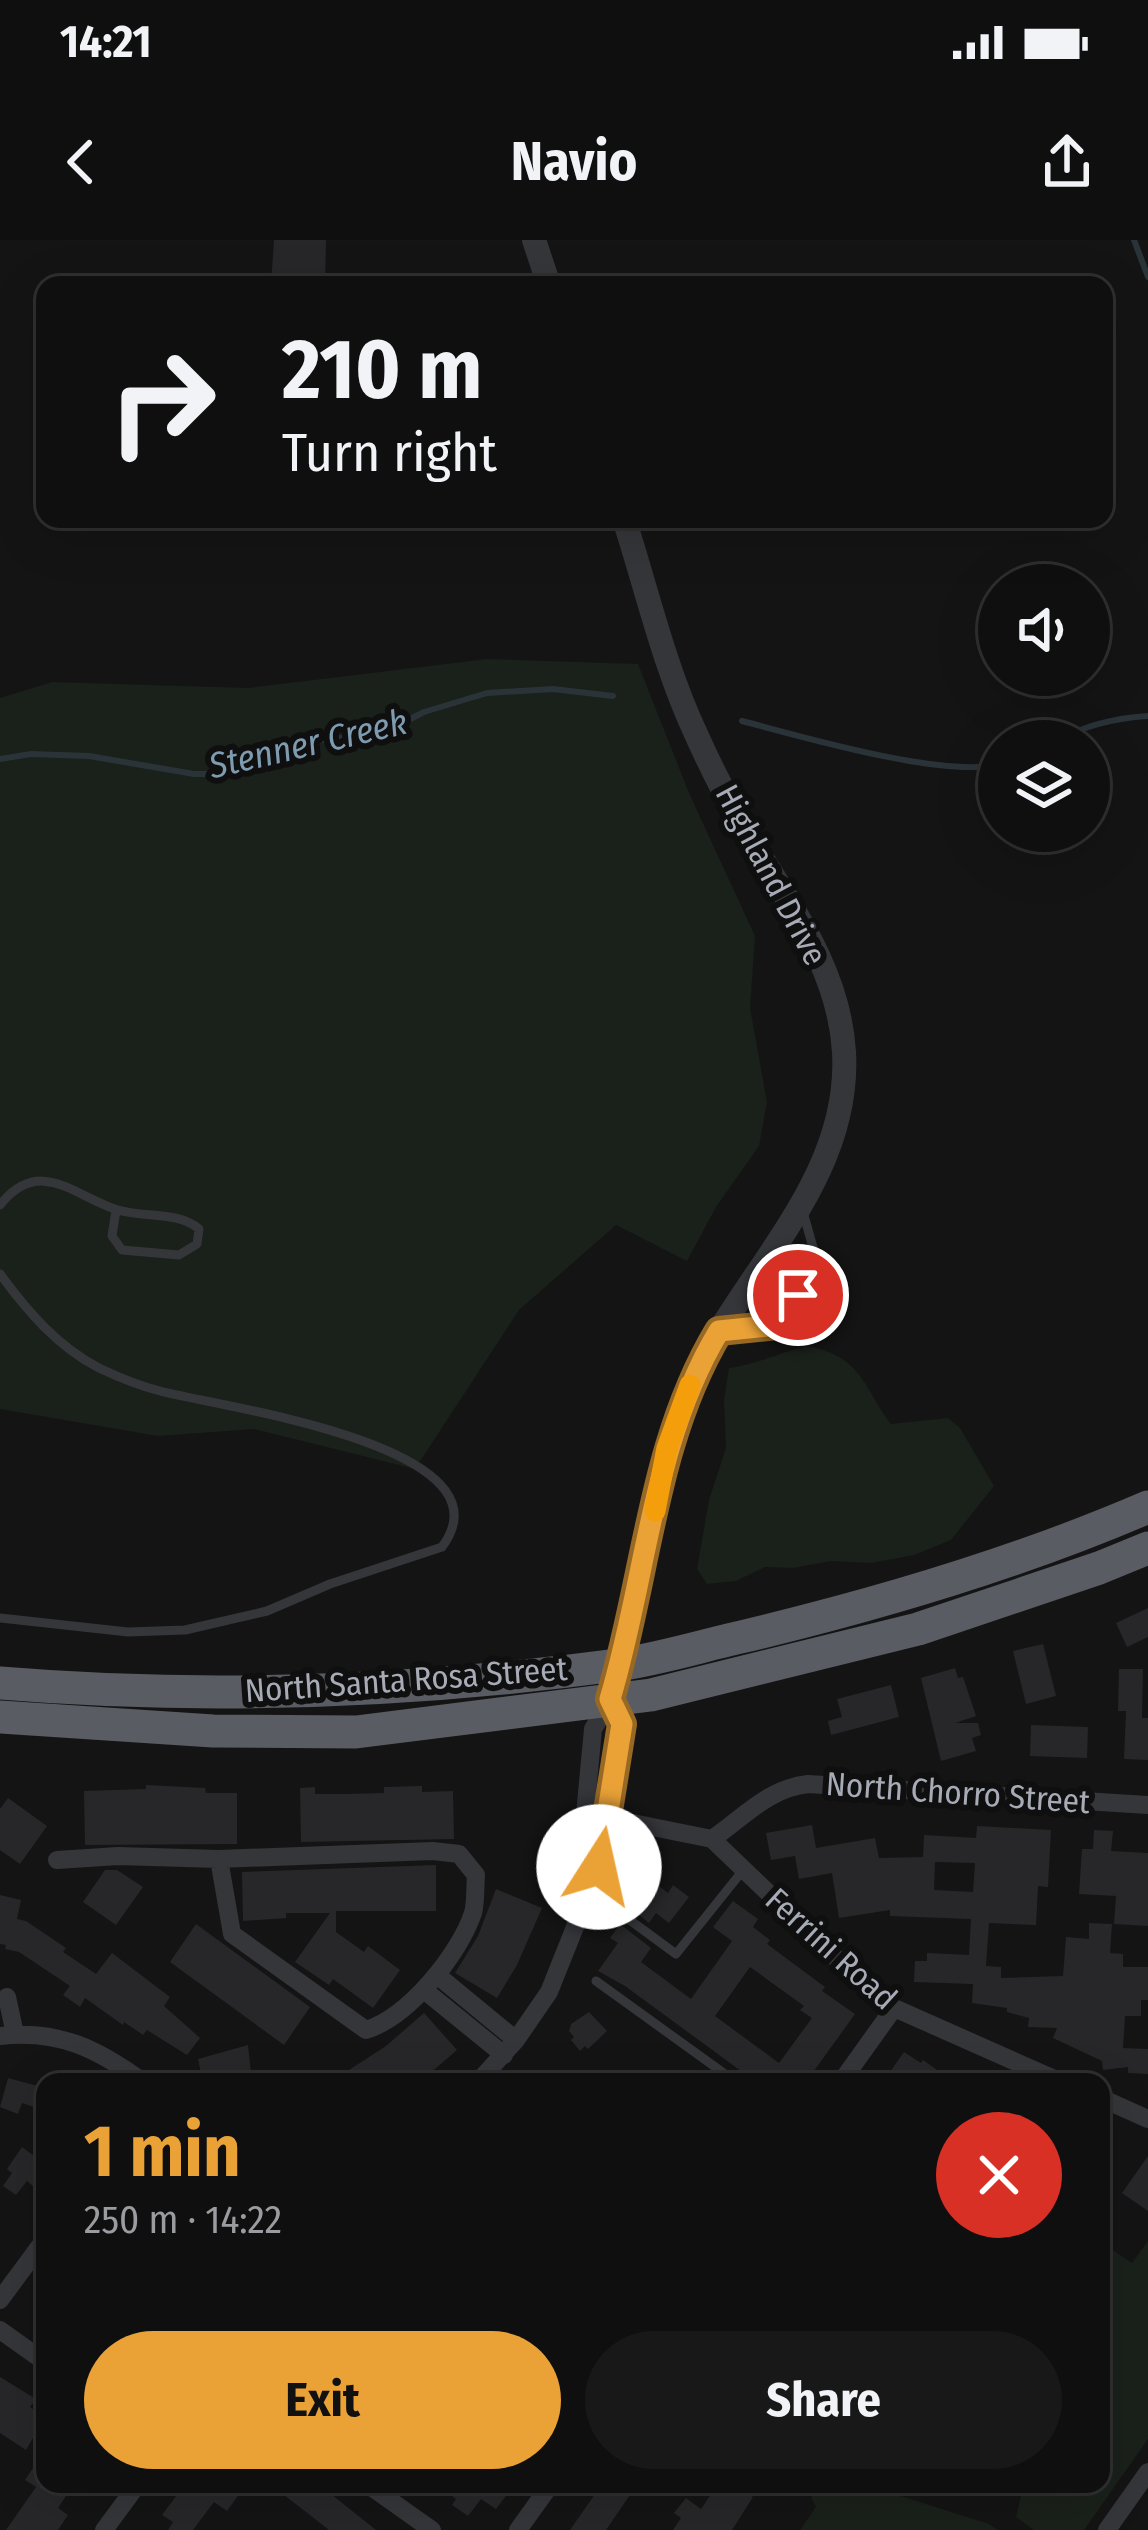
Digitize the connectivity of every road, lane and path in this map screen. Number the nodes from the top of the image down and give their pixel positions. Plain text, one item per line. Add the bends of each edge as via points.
1 (534, 240) edge
2 (546, 276) edge
3 (627, 528) edge
4 (800, 1204) junction
5 (0, 1205) edge
6 (116, 1210) junction
7 (0, 1274) edge
8 (719, 1331) junction
9 (1148, 1507) edge
10 (1148, 1548) edge
11 (0, 1618) edge
12 (621, 1665) junction
13 (0, 1683) edge
14 (610, 1699) junction
15 (0, 1717) edge
16 (1148, 1805) edge
17 (608, 1819) junction
18 (712, 1839) junction
19 (219, 1859) junction
20 (58, 1860) dead end
21 (744, 1869) junction
22 (627, 1918) dead end
23 (573, 1936) junction
24 (430, 1982) junction
25 (596, 1982) dead end
26 (7, 1997) dead end
27 (894, 2008) junction
28 (7, 2035) edge
29 (510, 2048) junction
30 (130, 2073) edge
31 (486, 2073) edge
32 (723, 2073) edge
33 (847, 2073) edge
34 (1040, 2073) edge
35 (1110, 2102) edge
36 (1148, 2119) edge
37 (36, 2251) edge
38 (0, 2300) edge
39 (0, 2330) edge
40 (36, 2356) edge
41 (1148, 2472) edge
42 (131, 2493) edge
43 (380, 2493) edge
44 (545, 2493) edge
45 (104, 2530) edge
46 (432, 2530) edge
47 (518, 2530) edge
48 (1107, 2530) edge

1 - 2 street
3 - 4 street, Highland Drive via 696,736 811,936 837,1005 841,1095 822,1163
4 - 8 street, Highland Drive
4 - 8 lane via 818,1264 808,1280 778,1325
5 - 6 lane via 32,1182 59,1182
6 - 6 lane via 187,1220 199,1229 196,1244 178,1256 122,1250 112,1236
7 - 11 lane via 40,1324 98,1367 399,1454 445,1489 454,1510 442,1547 267,1611 185,1630 128,1632
8 - 12 street, Highland Drive via 667,1448
9 - 12 highway, North Santa Rosa Street via 840,1614
10 - 14 highway, North Santa Rosa Street via 918,1629
12 - 13 highway, North Santa Rosa Street via 255,1692
12 - 14 street, Highland Drive
14 - 15 highway, North Santa Rosa Street via 356,1732
14 - 17 street, Highland Drive via 622,1724
14 - 23 street, Highland Drive via 593,1730
16 - 18 street, North Chorro Street via 808,1784 785,1786
17 - 18 street
17 - 23 street, Highland Drive
18 - 21 street, Ferrini Road
19 - 20 street
19 - 24 street via 232,1934 366,2030 387,2023
19 - 24 street via 459,1854 476,1875 473,1912
21 - 22 lane via 676,1954
21 - 27 street, Ferrini Road
23 - 29 street, Highland Drive via 549,1991
24 - 29 street
25 - 32 lane
26 - 28 street
27 - 33 street
27 - 34 street, Ferrini Road
28 - 30 street via 71,2040
29 - 31 street, Highland Drive
35 - 36 street
37 - 38 street
39 - 40 street
41 - 48 street
42 - 45 street
43 - 46 street
44 - 47 street

